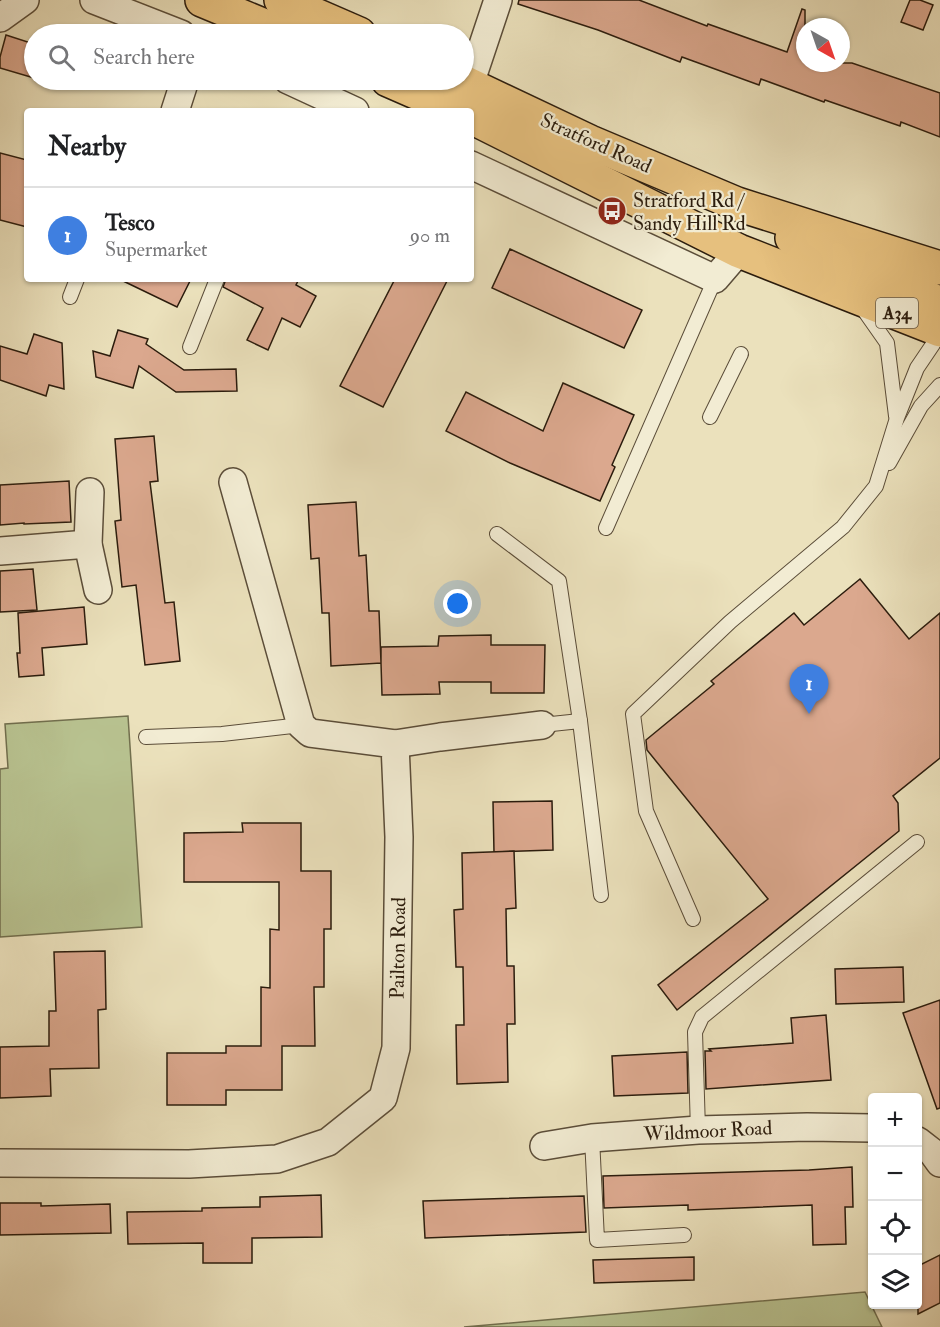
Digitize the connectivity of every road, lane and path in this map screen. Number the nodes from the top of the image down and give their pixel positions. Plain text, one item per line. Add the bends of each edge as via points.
1 (25, 0) edge
2 (94, 0) edge
3 (202, 0) edge
4 (281, 0) edge
5 (498, 0) edge
6 (0, 18) edge
7 (155, 24) edge
8 (260, 24) edge
9 (336, 24) edge
10 (474, 63) edge
11 (182, 90) edge
12 (310, 90) edge
13 (463, 92) edge
14 (176, 108) edge
15 (349, 108) edge
16 (474, 119) edge
17 (474, 166) edge
18 (737, 204) junction
19 (740, 252) junction
20 (940, 268) edge
21 (715, 279) junction
22 (76, 282) edge
23 (216, 282) edge
24 (70, 297) dead end
25 (855, 297) junction
26 (940, 304) edge
27 (940, 332) edge
28 (190, 347) dead end
29 (741, 354) dead end
30 (940, 385) edge
31 (710, 417) dead end
32 (897, 418) junction
33 (233, 482) dead end
34 (876, 486) junction
35 (90, 492) dead end
36 (606, 528) dead end
37 (496, 534) dead end
38 (88, 544) junction
39 (0, 551) edge
40 (98, 590) dead end
41 (580, 721) junction
42 (301, 724) junction
43 (542, 725) joint
44 (146, 737) dead end
45 (395, 744) junction
46 (917, 842) dead end
47 (601, 895) dead end
48 (693, 919) dead end
49 (868, 1128) edge
50 (698, 1130) junction
51 (592, 1138) junction
52 (922, 1144) edge
53 (544, 1146) dead end
54 (0, 1163) edge
55 (940, 1163) edge
56 (684, 1235) dead end

1 - 6 street
2 - 7 street
3 - 8 highway
4 - 9 highway
5 - 10 street
11 - 14 street
12 - 15 street
13 - 18 highway, Stratford Road
16 - 19 highway, Stratford Road / A34
17 - 21 street
18 - 20 highway, Stratford Road
18 - 26 highway via 817,252
19 - 21 street
19 - 25 highway, Stratford Road / A34
21 - 36 lane
22 - 24 lane
23 - 28 lane
25 - 27 highway, Stratford Road / A34
25 - 32 lane via 887,343
27 - 32 lane via 917,368
29 - 31 lane
30 - 34 lane via 921,406
32 - 34 lane
33 - 42 street
34 - 48 lane via 843,527 730,622 633,714 646,811
35 - 38 street
37 - 41 lane via 559,581
38 - 39 street
38 - 40 street
41 - 43 lane
41 - 47 lane
42 - 44 lane via 222,734
42 - 45 street via 310,734
43 - 45 street
45 - 54 street, Pailton Road via 399,837 396,1048 383,1098 328,1142 277,1159 189,1164
46 - 50 lane via 702,1017 695,1032
49 - 50 street, Wildmoor Road
50 - 51 street, Wildmoor Road
51 - 53 street, Wildmoor Road
51 - 56 lane via 597,1240
52 - 55 street

